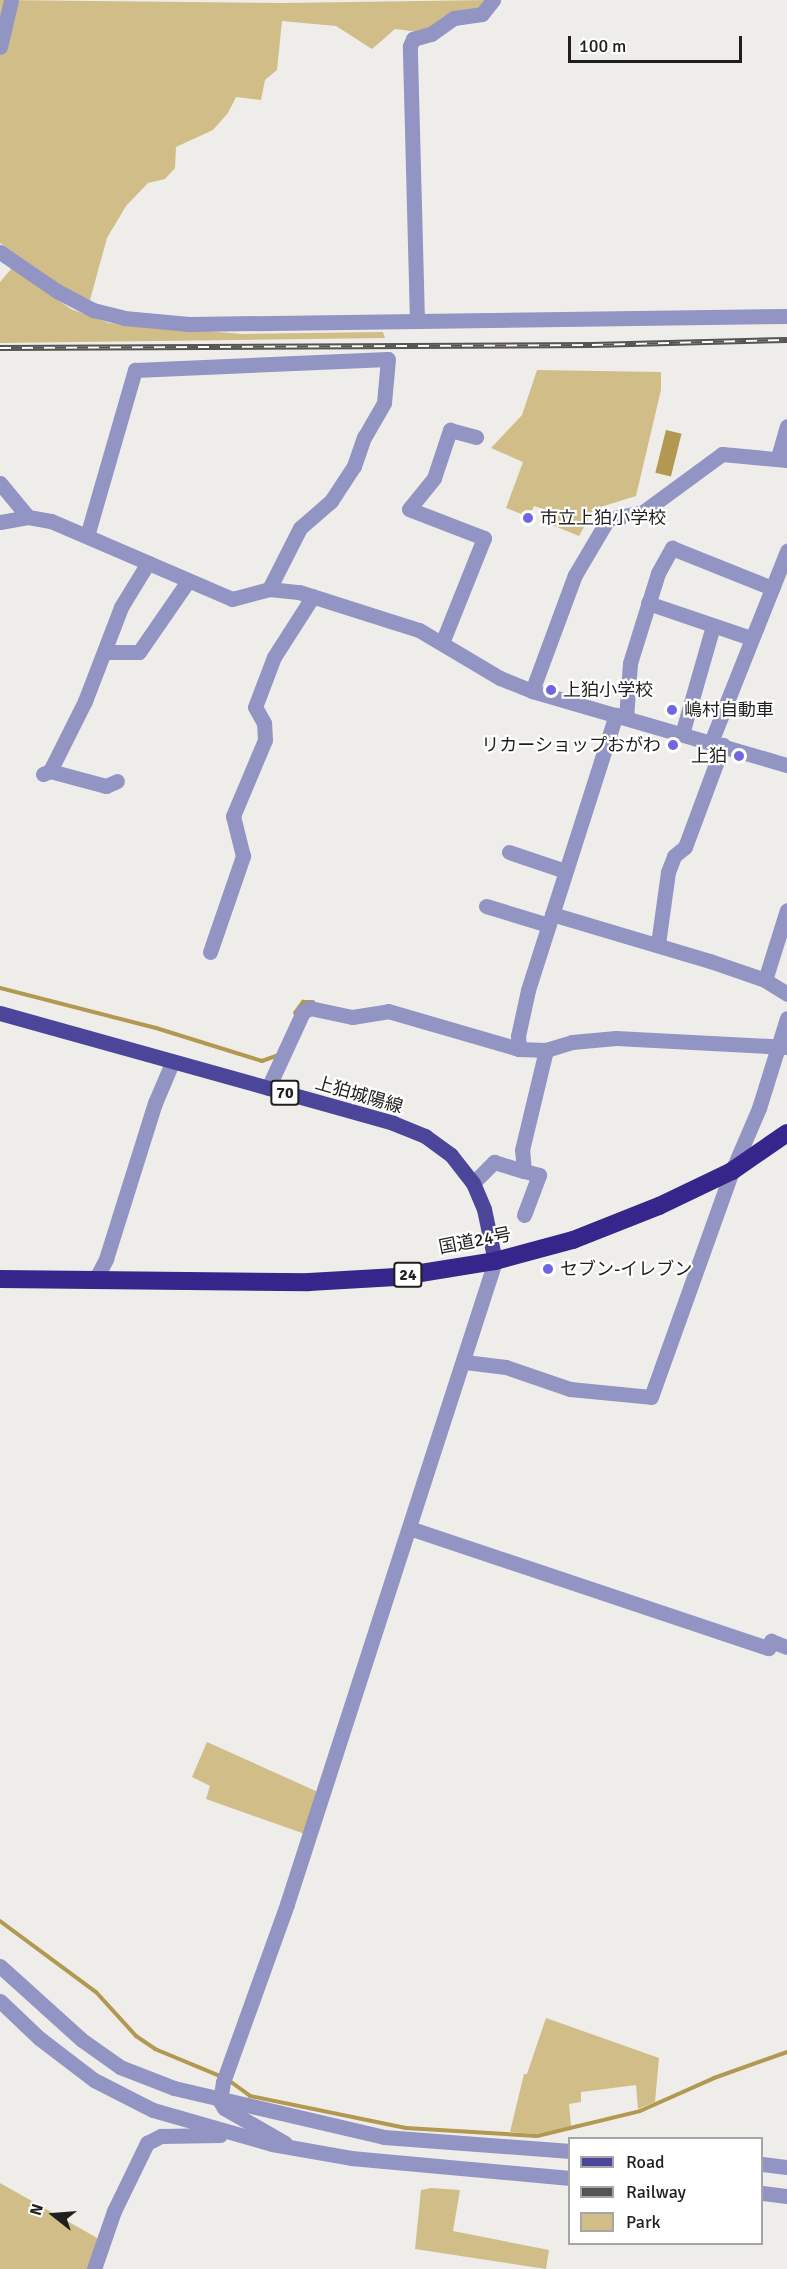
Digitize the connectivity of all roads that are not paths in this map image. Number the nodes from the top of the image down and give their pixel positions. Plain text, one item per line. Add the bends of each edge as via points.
1 (11, 0) edge
2 (493, 0) edge
3 (0, 47) edge
4 (0, 252) edge
5 (787, 316) edge
6 (417, 321) junction
7 (787, 426) edge
8 (476, 436) dead end
9 (782, 458) edge
10 (0, 483) edge
11 (28, 517) junction
12 (0, 522) edge
13 (87, 536) junction
14 (787, 551) edge
15 (148, 563) junction
16 (188, 581) junction
17 (772, 588) junction
18 (269, 589) junction
19 (313, 596) junction
20 (648, 603) junction
21 (713, 626) junction
22 (752, 638) junction
23 (442, 643) junction
24 (106, 652) junction
25 (532, 691) junction
26 (621, 717) junction
27 (682, 734) junction
28 (717, 744) junction
29 (787, 765) edge
30 (117, 781) dead end
31 (509, 852) dead end
32 (565, 871) junction
33 (486, 906) dead end
34 (787, 910) edge
35 (550, 919) junction
36 (785, 927) edge
37 (658, 944) junction
38 (210, 952) dead end
39 (765, 980) junction
40 (787, 994) edge
41 (0, 1013) edge
42 (787, 1018) edge
43 (783, 1046) edge
44 (519, 1048) junction
45 (546, 1050) junction
46 (172, 1063) junction
47 (268, 1089) junction
48 (787, 1133) edge
49 (524, 1171) junction
50 (732, 1171) junction
51 (473, 1183) junction
52 (524, 1215) dead end
53 (495, 1261) junction
54 (0, 1279) edge
55 (95, 1280) junction
56 (465, 1362) junction
57 (409, 1528) junction
58 (787, 1647) edge
59 (0, 1966) edge
60 (0, 2001) edge
61 (220, 2101) junction
62 (238, 2133) junction
63 (285, 2143) junction
64 (568, 2151) edge
65 (763, 2164) edge
66 (787, 2167) edge
67 (568, 2178) edge
68 (763, 2193) edge
69 (787, 2196) edge
70 (94, 2269) edge

1 - 3 street
2 - 6 street via 482,14 454,18 431,34 413,39 410,46
4 - 6 street via 75,302 124,318 259,325
5 - 6 street
7 - 9 street
8 - 23 street via 450,430 434,478 409,509 484,538
9 - 25 street via 722,454 643,512 608,519 574,574
10 - 11 street
11 - 12 street
11 - 13 street via 51,521
13 - 15 street
13 - 18 street via 135,370 388,359 384,403 364,437 354,466 331,501 300,528
14 - 17 street
15 - 16 street
15 - 24 street via 121,607
16 - 18 street via 232,599
16 - 24 street via 139,652
17 - 20 street via 672,548
17 - 22 street
18 - 19 street
19 - 23 street via 401,624
19 - 38 street via 274,657 255,707 264,723 265,740 233,816 243,856
20 - 21 street
20 - 26 street via 630,663
21 - 22 street
21 - 27 street
22 - 28 street
23 - 25 street via 500,678
24 - 30 street via 46,773 106,786
25 - 26 street
26 - 27 street
26 - 32 street
27 - 28 street
28 - 29 street
28 - 37 street via 685,847 674,856 668,872
31 - 32 street
32 - 35 street
33 - 35 street
34 - 36 street
35 - 37 street
35 - 44 street via 528,990
36 - 39 street
37 - 39 street
39 - 40 street
41 - 46 main road, 上狛城陽線 / 70
42 - 43 street
43 - 45 street via 616,1038 572,1042
43 - 50 street
44 - 45 street
44 - 47 street via 388,1011 352,1017 310,1008 303,1012
45 - 49 street via 522,1150
46 - 47 main road, 上狛城陽線 / 70
46 - 55 street via 106,1259
47 - 51 main road, 上狛城陽線 / 70 via 425,1136 451,1155
48 - 50 highway, 国道24号 / 24
49 - 51 street via 494,1162
49 - 52 street via 539,1175
50 - 53 highway, 国道24号 / 24 via 659,1206 573,1240
50 - 56 street via 651,1397 570,1389 506,1367
51 - 53 main road, 上狛城陽線 / 70 via 484,1209
53 - 55 highway, 国道24号 / 24 via 396,1277 320,1281
53 - 56 street
54 - 55 highway, 国道24号 / 24
56 - 57 street
57 - 58 street via 768,1648 771,1641
57 - 61 street via 287,1904 224,2077
59 - 61 street via 82,2040 120,2067 144,2079
60 - 62 street via 57,2052 120,2097
61 - 63 street via 224,2108
61 - 64 street via 384,2137
62 - 63 street via 272,2144
62 - 70 street via 161,2136 147,2143 114,2211
63 - 67 street via 381,2162
65 - 66 street
68 - 69 street

